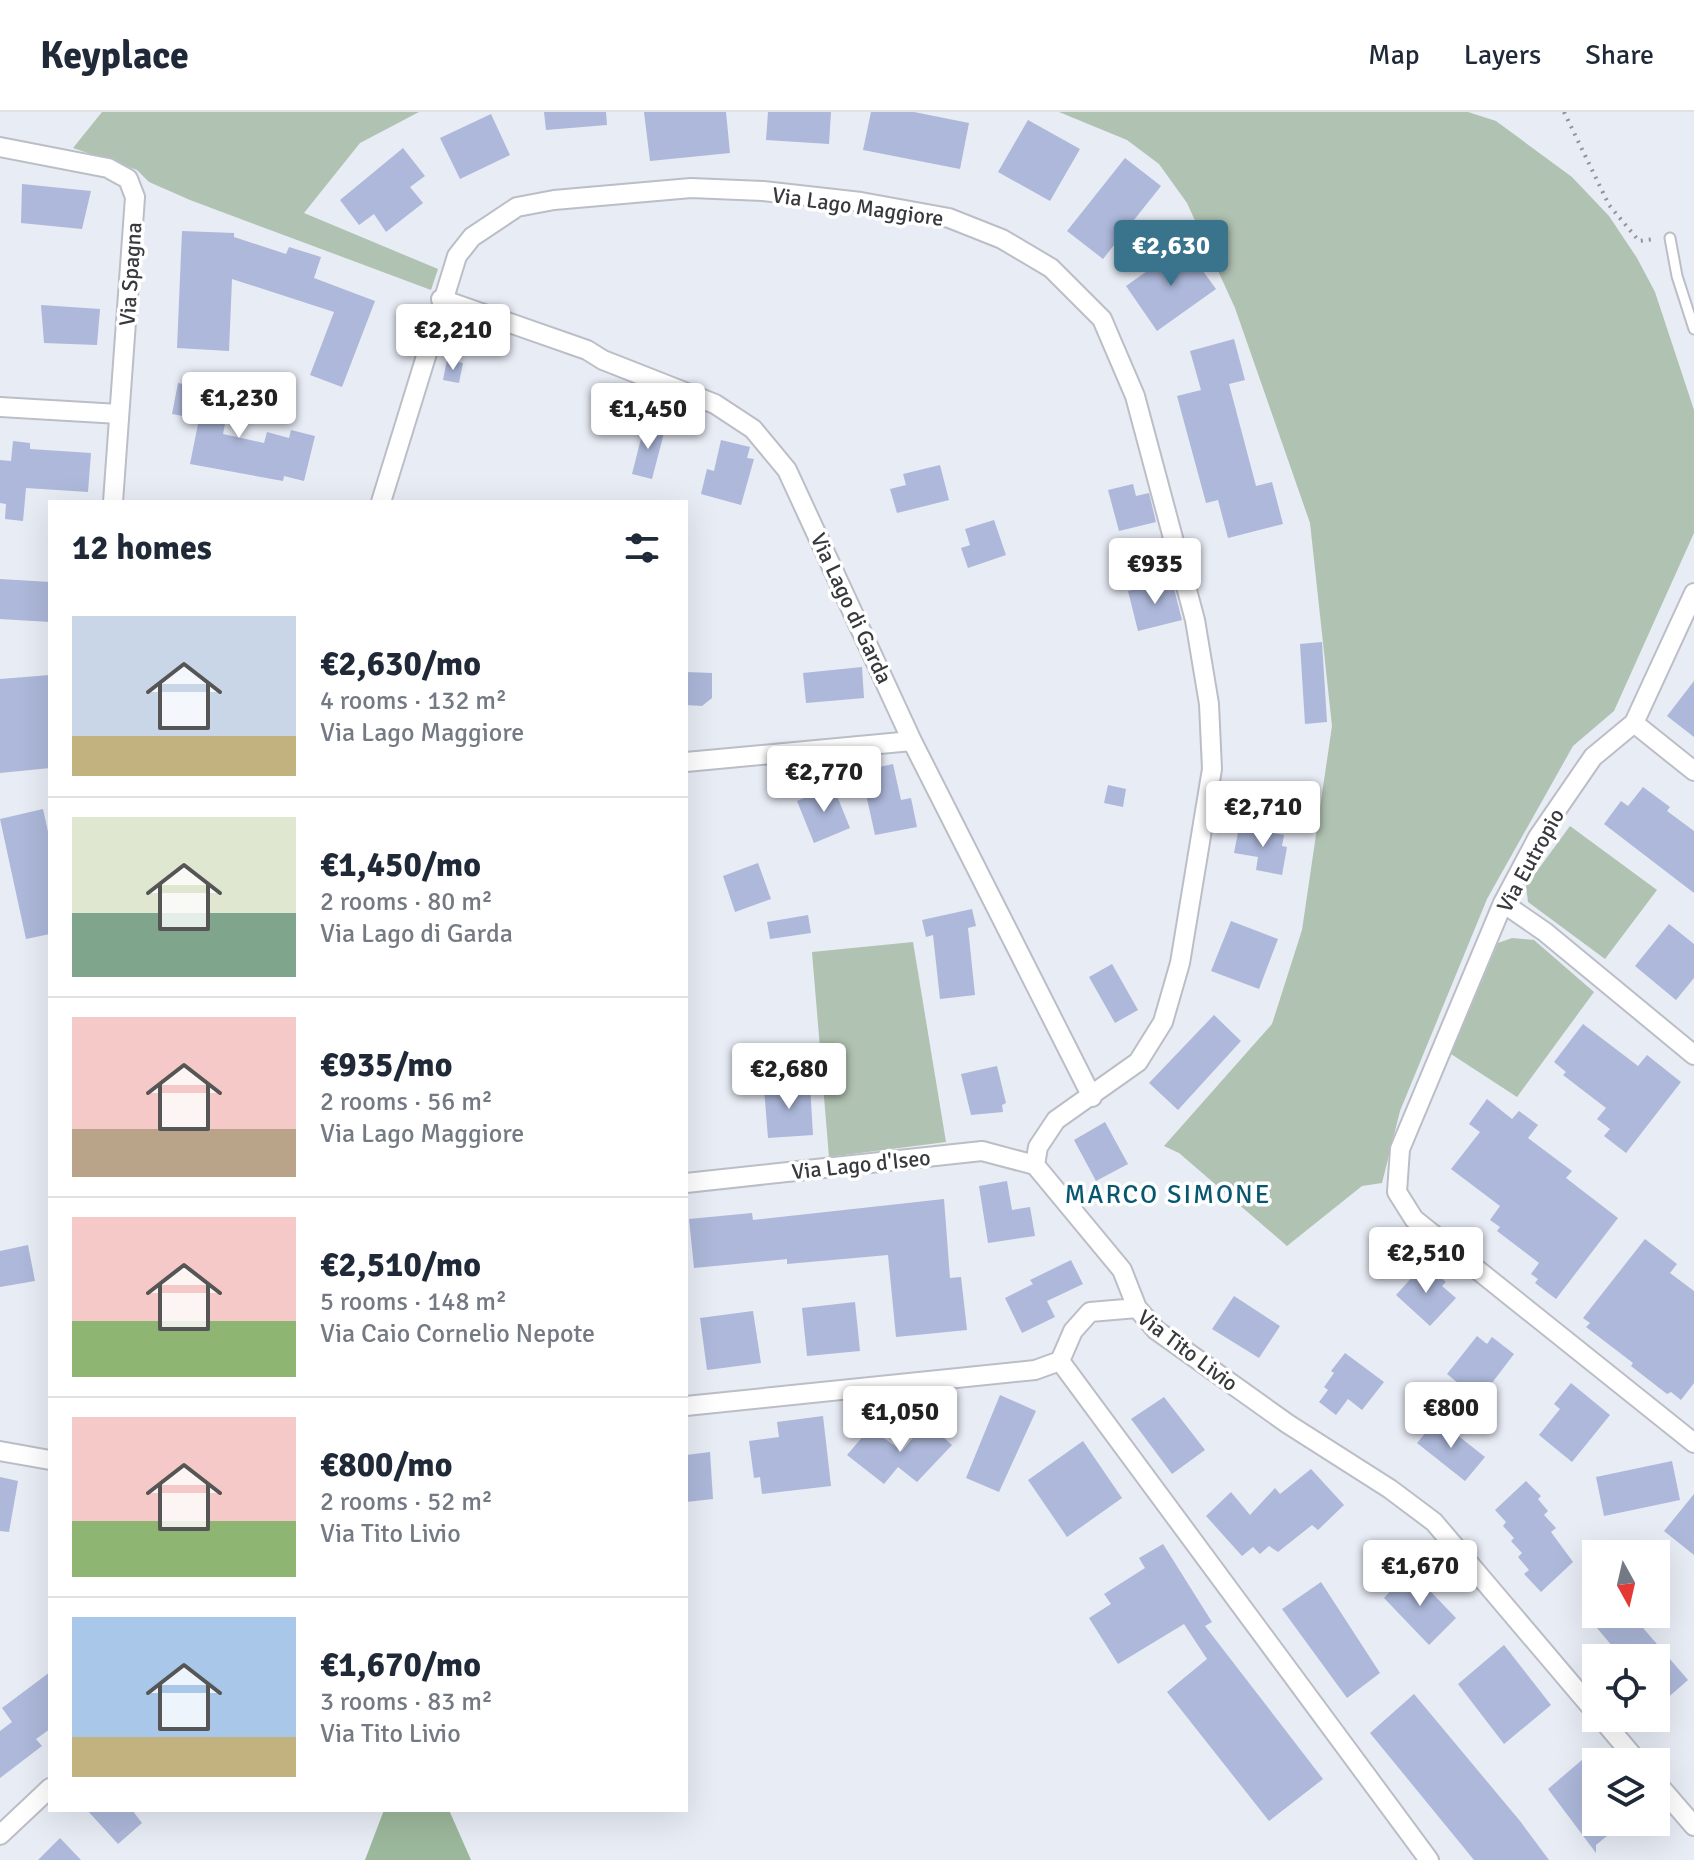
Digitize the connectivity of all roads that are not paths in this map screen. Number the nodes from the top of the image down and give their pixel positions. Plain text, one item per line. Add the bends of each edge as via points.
1 (0, 147) edge
2 (1670, 238) road end
3 (441, 299) junction
4 (1694, 329) edge
5 (0, 407) edge
6 (119, 414) junction
7 (113, 500) edge
8 (382, 500) edge
9 (1694, 593) edge
10 (1634, 723) junction
11 (912, 741) junction
12 (688, 762) edge
13 (1694, 771) edge
14 (1503, 903) junction
15 (1694, 1055) edge
16 (1092, 1097) junction
17 (1035, 1165) junction
18 (688, 1183) edge
19 (1137, 1308) junction
20 (1060, 1361) junction
21 (688, 1406) edge
22 (1694, 1443) edge
23 (0, 1451) edge
24 (48, 1460) edge
25 (1582, 1696) edge
26 (1613, 1732) edge
27 (1626, 1748) edge
28 (48, 1790) edge
29 (1670, 1798) edge
30 (1694, 1826) edge
31 (2, 1831) edge
32 (1429, 1860) edge

1 - 6 street, Via Spagna via 92,164 128,179 135,197
2 - 4 lane
3 - 8 street, Via Lago Maggiore
3 - 11 street, Via Lago di Garda via 587,350 715,404 753,429 787,470
3 - 16 street, Via Lago Maggiore via 457,256 472,237 517,207 691,188 861,202 949,218 1002,239 1051,268 1102,319 1135,396 1195,620 1209,704 1212,769 1180,963 1163,1022 1138,1062
5 - 6 street
6 - 7 street, Via Spagna
9 - 10 street, Via Eutropio
10 - 13 street
10 - 14 street, Via Eutropio via 1593,757 1538,837
11 - 12 street
11 - 16 street, Via Lago di Garda
14 - 15 street
14 - 22 street, Via Eutropio via 1400,1149 1397,1192 1414,1219
16 - 17 street, Via Lago Maggiore via 1056,1120 1038,1147
17 - 18 street, Via Lago d'Iseo via 982,1151
17 - 19 street via 1122,1270
19 - 20 street, Via Tito Livio via 1090,1312 1073,1331
19 - 25 street, Via Tito Livio via 1156,1330 1434,1522
20 - 21 street via 1035,1370
20 - 32 street
23 - 24 street
26 - 27 street
28 - 31 street
29 - 30 street

